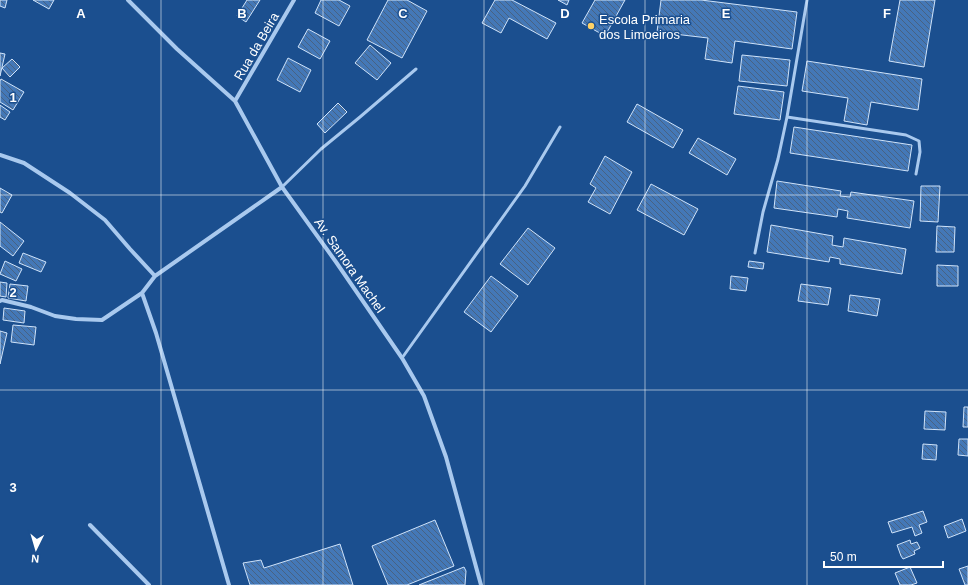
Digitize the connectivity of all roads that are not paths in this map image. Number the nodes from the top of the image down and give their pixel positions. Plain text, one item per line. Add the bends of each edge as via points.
1 (128, 0) edge
2 (294, 0) edge
3 (807, 0) edge
4 (416, 69) dead end
5 (235, 101) junction
6 (787, 117) junction
7 (560, 127) dead end
8 (0, 155) edge
9 (916, 174) dead end
10 (282, 187) junction
11 (755, 253) dead end
12 (155, 276) junction
13 (142, 293) junction
14 (0, 302) edge
15 (402, 358) junction
16 (90, 525) dead end
17 (149, 585) edge
18 (229, 585) edge
19 (481, 585) edge

1 - 5 street, Av. Samora Machel
2 - 5 street, Rua da Beira
3 - 6 lane
4 - 10 lane via 321,149
5 - 10 street, Av. Samora Machel
6 - 9 lane via 906,135 919,141
6 - 11 lane
7 - 15 lane via 525,186
8 - 12 street via 24,163 105,220
10 - 12 street
10 - 15 street, Av. Samora Machel
12 - 13 street
13 - 14 street via 102,320 55,316 31,307 2,300
13 - 18 street
15 - 19 street, Av. Samora Machel via 424,396 446,457
16 - 17 street

